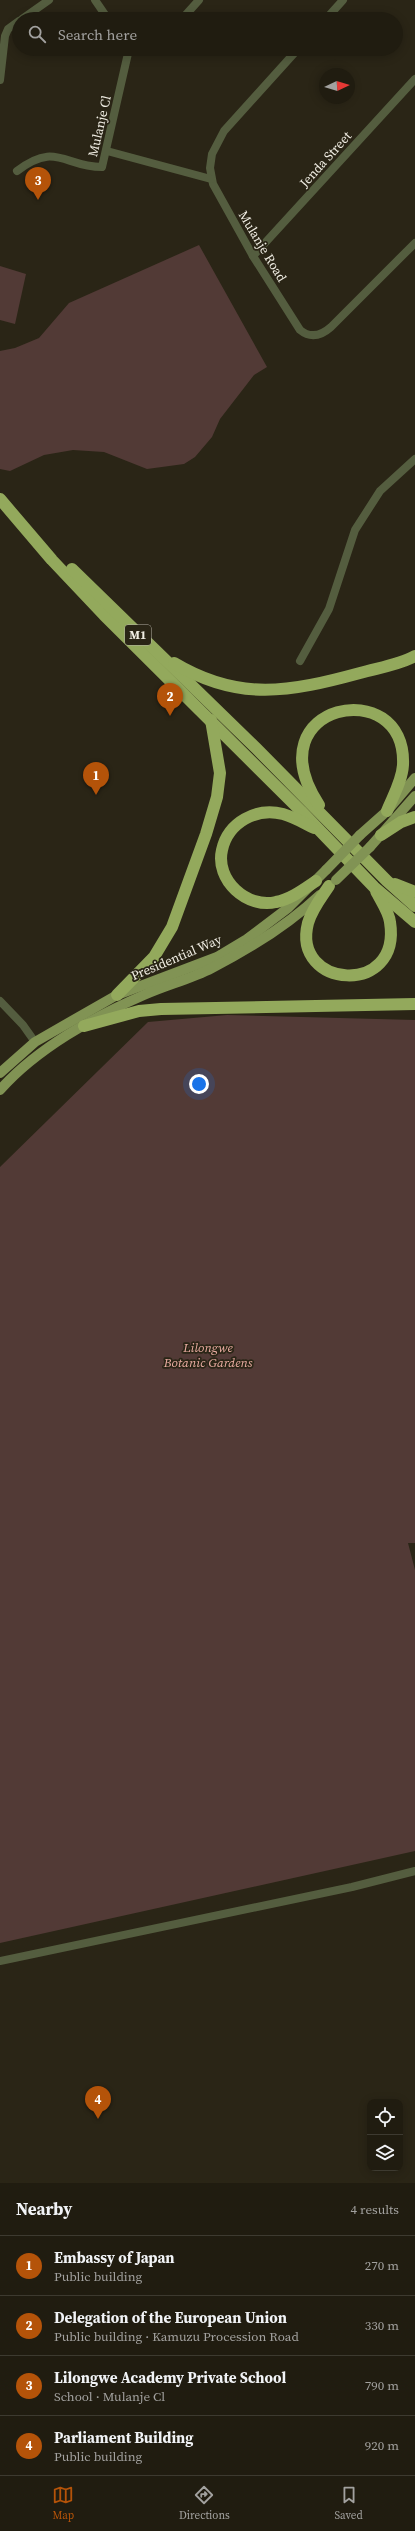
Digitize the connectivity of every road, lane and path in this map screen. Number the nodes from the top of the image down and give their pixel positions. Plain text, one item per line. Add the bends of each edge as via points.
1 (49, 0) edge
2 (95, 0) edge
3 (199, 0) edge
4 (343, 0) edge
5 (32, 12) edge
6 (103, 12) edge
7 (188, 12) edge
8 (332, 12) edge
9 (12, 26) edge
10 (127, 56) edge
11 (292, 56) edge
12 (2, 59) edge
13 (415, 79) edge
14 (0, 80) edge
15 (107, 151) junction
16 (17, 171) dead end
17 (210, 179) junction
18 (415, 243) edge
19 (253, 256) junction
20 (415, 459) edge
21 (0, 499) edge
22 (18, 518) junction
23 (156, 652) junction
24 (415, 656) edge
25 (300, 661) dead end
26 (211, 720) junction
27 (415, 778) edge
28 (415, 796) edge
29 (387, 810) junction
30 (415, 817) edge
31 (330, 822) junction
32 (322, 832) junction
33 (381, 835) junction
34 (316, 880) junction
35 (387, 881) junction
36 (333, 883) junction
37 (374, 887) junction
38 (415, 892) edge
39 (415, 906) edge
40 (415, 922) edge
41 (117, 995) junction
42 (0, 1001) edge
43 (415, 1004) edge
44 (84, 1026) junction
45 (35, 1042) junction
46 (0, 1073) edge
47 (0, 1090) edge
48 (415, 1871) edge
49 (0, 1961) edge

1 - 5 street
2 - 6 street
3 - 7 street
4 - 8 street
9 - 12 street via 4,36
10 - 15 street, Mulanje Cl
11 - 17 street via 224,131 212,154
12 - 14 street
13 - 19 street, Jenda Street
15 - 16 street, Mulanje Cl via 102,167 50,156 32,159
15 - 17 street
17 - 19 street, Mulanje Road
18 - 19 street, Mulanje Road via 331,327 315,336 300,330
20 - 25 street via 380,491 355,530 329,609
21 - 22 highway, M1
22 - 23 highway, M1 via 37,533
22 - 26 highway, M1 via 81,591
23 - 24 highway via 189,672 227,685 259,691 292,690 328,682
23 - 31 highway, M1
26 - 32 highway, M1
26 - 41 highway via 220,773 217,797 206,834 172,927 154,957
27 - 29 main road, Presidential Way
28 - 33 main road, Presidential Way
29 - 31 highway via 399,783 403,766 403,753 398,739 391,727 380,717 369,712 347,709 322,719 312,728 305,740 302,753 302,769 308,786
29 - 34 main road, Presidential Way, bridge
30 - 33 highway
31 - 35 highway, M1
32 - 34 highway via 284,814 261,812 233,828 222,850 227,878 243,897 253,901 276,902
32 - 37 highway, M1
33 - 36 main road, Presidential Way, bridge
34 - 41 main road, Presidential Way via 288,908 247,939 216,957
35 - 38 highway
35 - 39 highway, M1
36 - 37 highway via 315,906 308,924 308,949 325,970 349,977 362,975 374,968 384,959 389,948 390,920
36 - 44 main road, Presidential Way via 274,933 211,969 143,995
37 - 40 highway, M1
41 - 45 main road, Presidential Way
42 - 45 street via 24,1025
43 - 44 highway via 161,1009 139,1011
44 - 47 main road, Presidential Way via 36,1055
45 - 46 main road, Presidential Way
48 - 49 street via 352,1887

